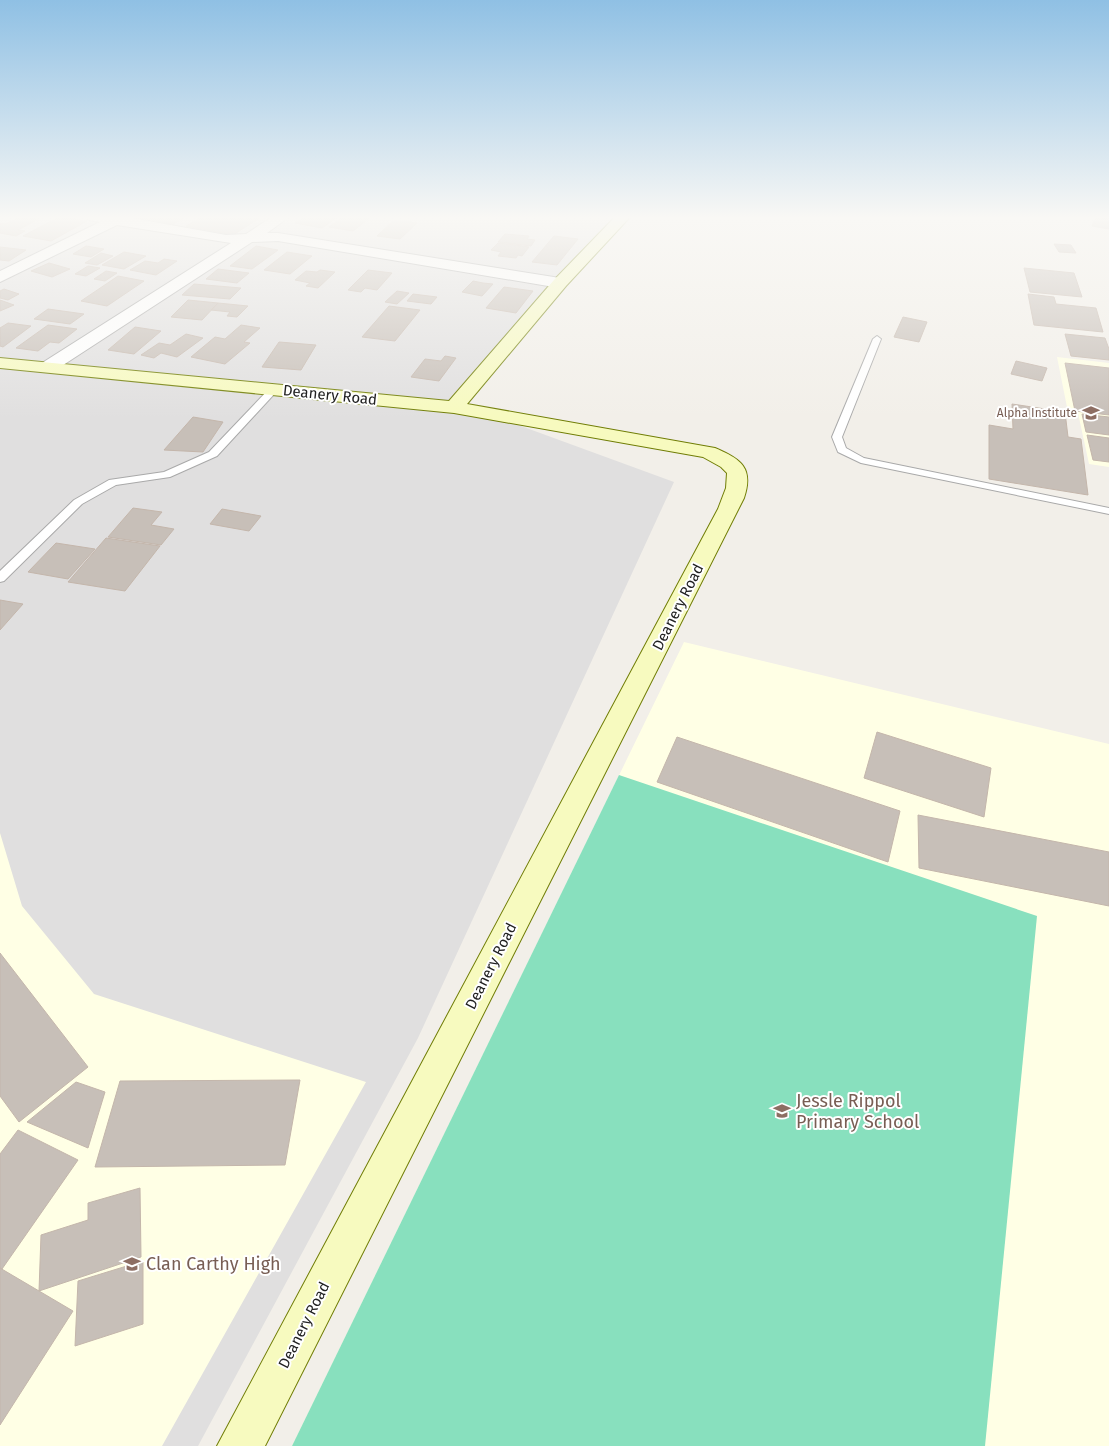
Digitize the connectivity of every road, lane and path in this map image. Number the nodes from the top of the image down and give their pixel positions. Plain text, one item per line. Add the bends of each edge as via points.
1 (177, 284) edge
2 (559, 284) edge
3 (877, 339) dead end
4 (0, 363) edge
5 (48, 367) junction
6 (274, 389) junction
7 (454, 407) junction
8 (1109, 511) edge
9 (0, 578) edge
10 (260, 1426) edge
11 (240, 1446) edge

1 - 5 street
2 - 7 street
3 - 8 lane via 836,437 842,450 861,460
4 - 5 street, Deanery Road
5 - 6 street, Deanery Road
6 - 7 street, Deanery Road
6 - 9 lane via 213,454 166,475 112,482 78,502
7 - 10 street, Deanery Road via 708,452 734,465 739,476 738,487
10 - 11 street, Deanery Road

